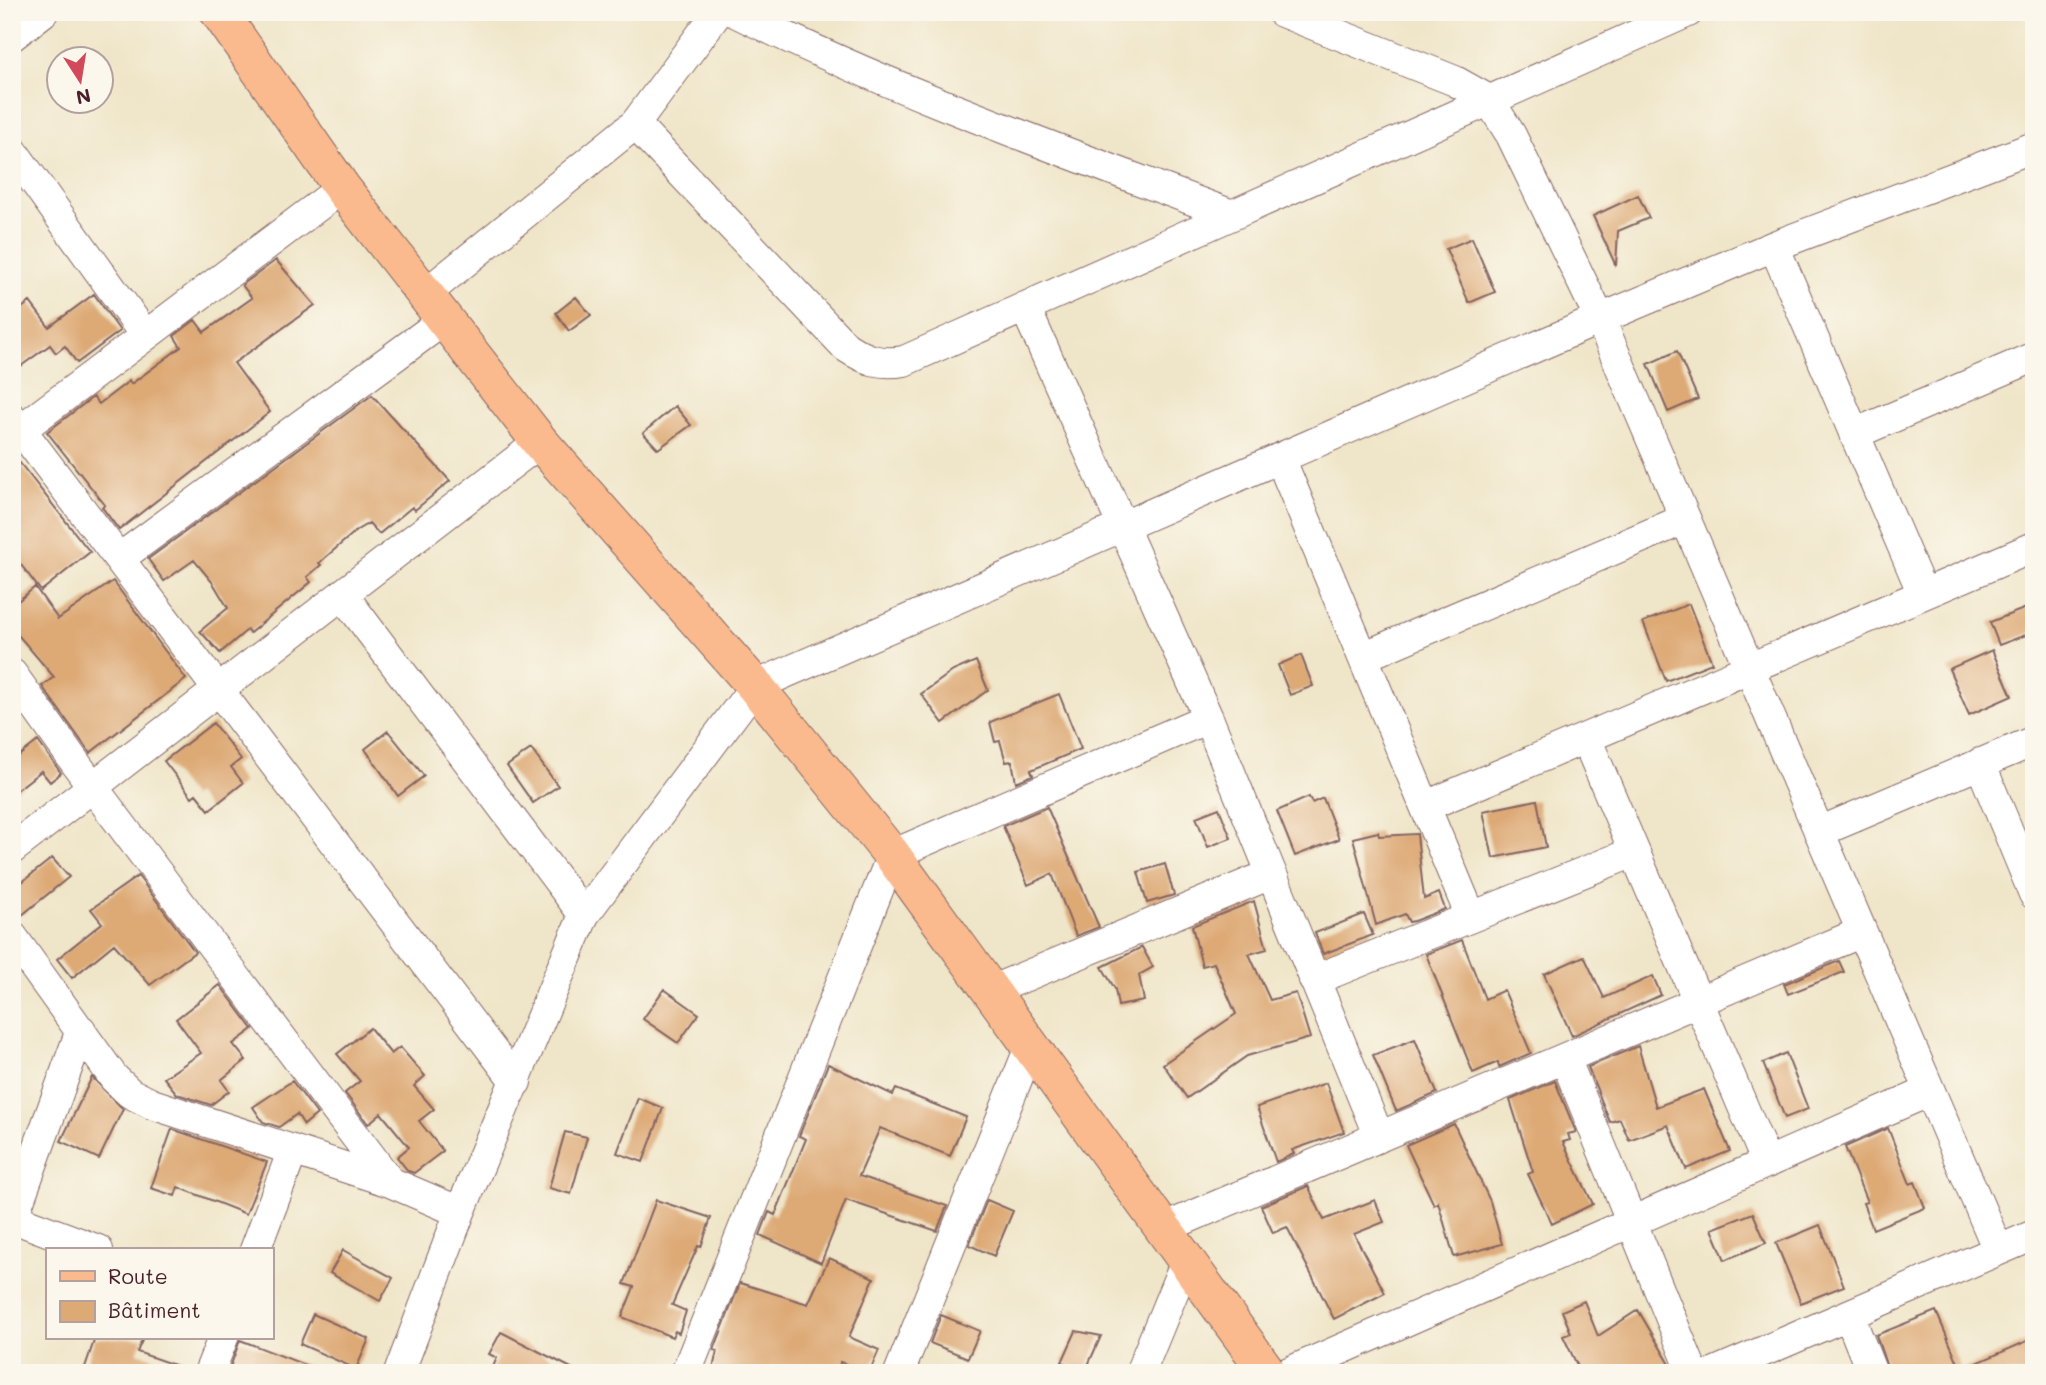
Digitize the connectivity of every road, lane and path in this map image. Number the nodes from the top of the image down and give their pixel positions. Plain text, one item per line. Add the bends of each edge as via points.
1 (43, 12) edge
2 (219, 12) edge
3 (718, 12) edge
4 (735, 12) edge
5 (1283, 12) edge
6 (1688, 12) edge
7 (12, 36) edge
8 (1489, 100) junction
9 (635, 124) junction
10 (2034, 147) edge
11 (12, 150) edge
12 (342, 188) junction
13 (1232, 215) junction
14 (1774, 246) junction
15 (1025, 307) junction
16 (434, 308) junction
17 (1600, 319) junction
18 (145, 335) junction
19 (2034, 357) edge
20 (15, 428) edge
21 (1854, 434) junction
22 (540, 442) junction
23 (1280, 458) junction
24 (1685, 519) junction
25 (1125, 527) junction
26 (2034, 547) edge
27 (120, 558) junction
28 (342, 594) junction
29 (1923, 594) junction
30 (1363, 657) junction
31 (1749, 668) junction
32 (12, 674) edge
33 (755, 686) junction
34 (220, 691) junction
35 (1208, 718) junction
36 (1586, 738) junction
37 (2034, 741) edge
38 (1980, 763) junction
39 (92, 786) junction
40 (1426, 806) junction
41 (1819, 832) junction
42 (12, 849) edge
43 (1634, 852) junction
44 (892, 855) junction
45 (2027, 856) edge
46 (1272, 874) junction
47 (2034, 894) edge
48 (584, 915) junction
49 (1471, 917) junction
50 (1862, 932) junction
51 (12, 936) edge
52 (1314, 980) junction
53 (990, 991) junction
54 (1698, 1002) junction
55 (81, 1030) junction
56 (1030, 1047) junction
57 (1565, 1058) junction
58 (516, 1082) junction
59 (1930, 1091) junction
60 (1379, 1137) junction
61 (293, 1150) junction
62 (1767, 1163) junction
63 (390, 1182) junction
64 (460, 1212) junction
65 (13, 1219) edge
66 (1632, 1222) junction
67 (1162, 1229) junction
68 (2034, 1235) edge
69 (93, 1248) edge
70 (256, 1248) edge
71 (1998, 1251) junction
72 (1186, 1261) junction
73 (1849, 1315) junction
74 (222, 1340) edge
75 (209, 1373) edge
76 (398, 1373) edge
77 (687, 1373) edge
78 (899, 1373) edge
79 (1140, 1373) edge
80 (1268, 1373) edge
81 (1287, 1373) edge
82 (1693, 1373) edge
83 (1713, 1373) edge
84 (1872, 1373) edge

1 - 7 street
2 - 12 main road
3 - 9 street
4 - 13 street via 915,95
5 - 8 street via 1455,81
6 - 8 street
8 - 13 street
8 - 17 street via 1511,135
9 - 15 street via 837,338 865,359 887,364 904,361
9 - 16 street
10 - 14 street
11 - 18 street
12 - 16 main road
12 - 18 street
13 - 15 street
14 - 17 street
14 - 21 street
15 - 25 street
16 - 22 main road
16 - 27 street
17 - 23 street
17 - 24 street
18 - 20 street
19 - 21 street
20 - 27 street
21 - 29 street
22 - 28 street
22 - 33 main road
23 - 25 street
23 - 30 street
24 - 30 street
24 - 31 street
25 - 33 street
25 - 35 street
26 - 29 street
27 - 34 street
28 - 34 street
28 - 48 street
29 - 31 street
30 - 40 street
31 - 36 street
31 - 41 street
32 - 39 street
33 - 44 main road
33 - 48 street
34 - 39 street
34 - 58 street
35 - 44 street
35 - 46 street
36 - 40 street
36 - 43 street
37 - 38 street
38 - 41 street
38 - 45 street
39 - 42 street
39 - 63 street
40 - 49 street
41 - 50 street
43 - 49 street
43 - 54 street
44 - 53 main road
44 - 77 street
45 - 47 street
46 - 52 street
46 - 53 street
48 - 58 street
49 - 52 street
50 - 54 street
50 - 59 street
51 - 55 street
52 - 60 street
53 - 56 main road
54 - 57 street
54 - 62 street
55 - 61 street via 130,1093
55 - 65 street
56 - 67 main road
56 - 78 street
57 - 60 street
57 - 66 street
58 - 64 street
59 - 62 street
59 - 71 street
60 - 67 street
61 - 63 street
61 - 70 street
62 - 66 street
63 - 64 street
64 - 76 street
65 - 69 street
66 - 81 street
66 - 82 street
67 - 72 main road
68 - 71 street
71 - 73 street
72 - 79 street
72 - 80 main road
73 - 83 street
73 - 84 street
74 - 75 street

